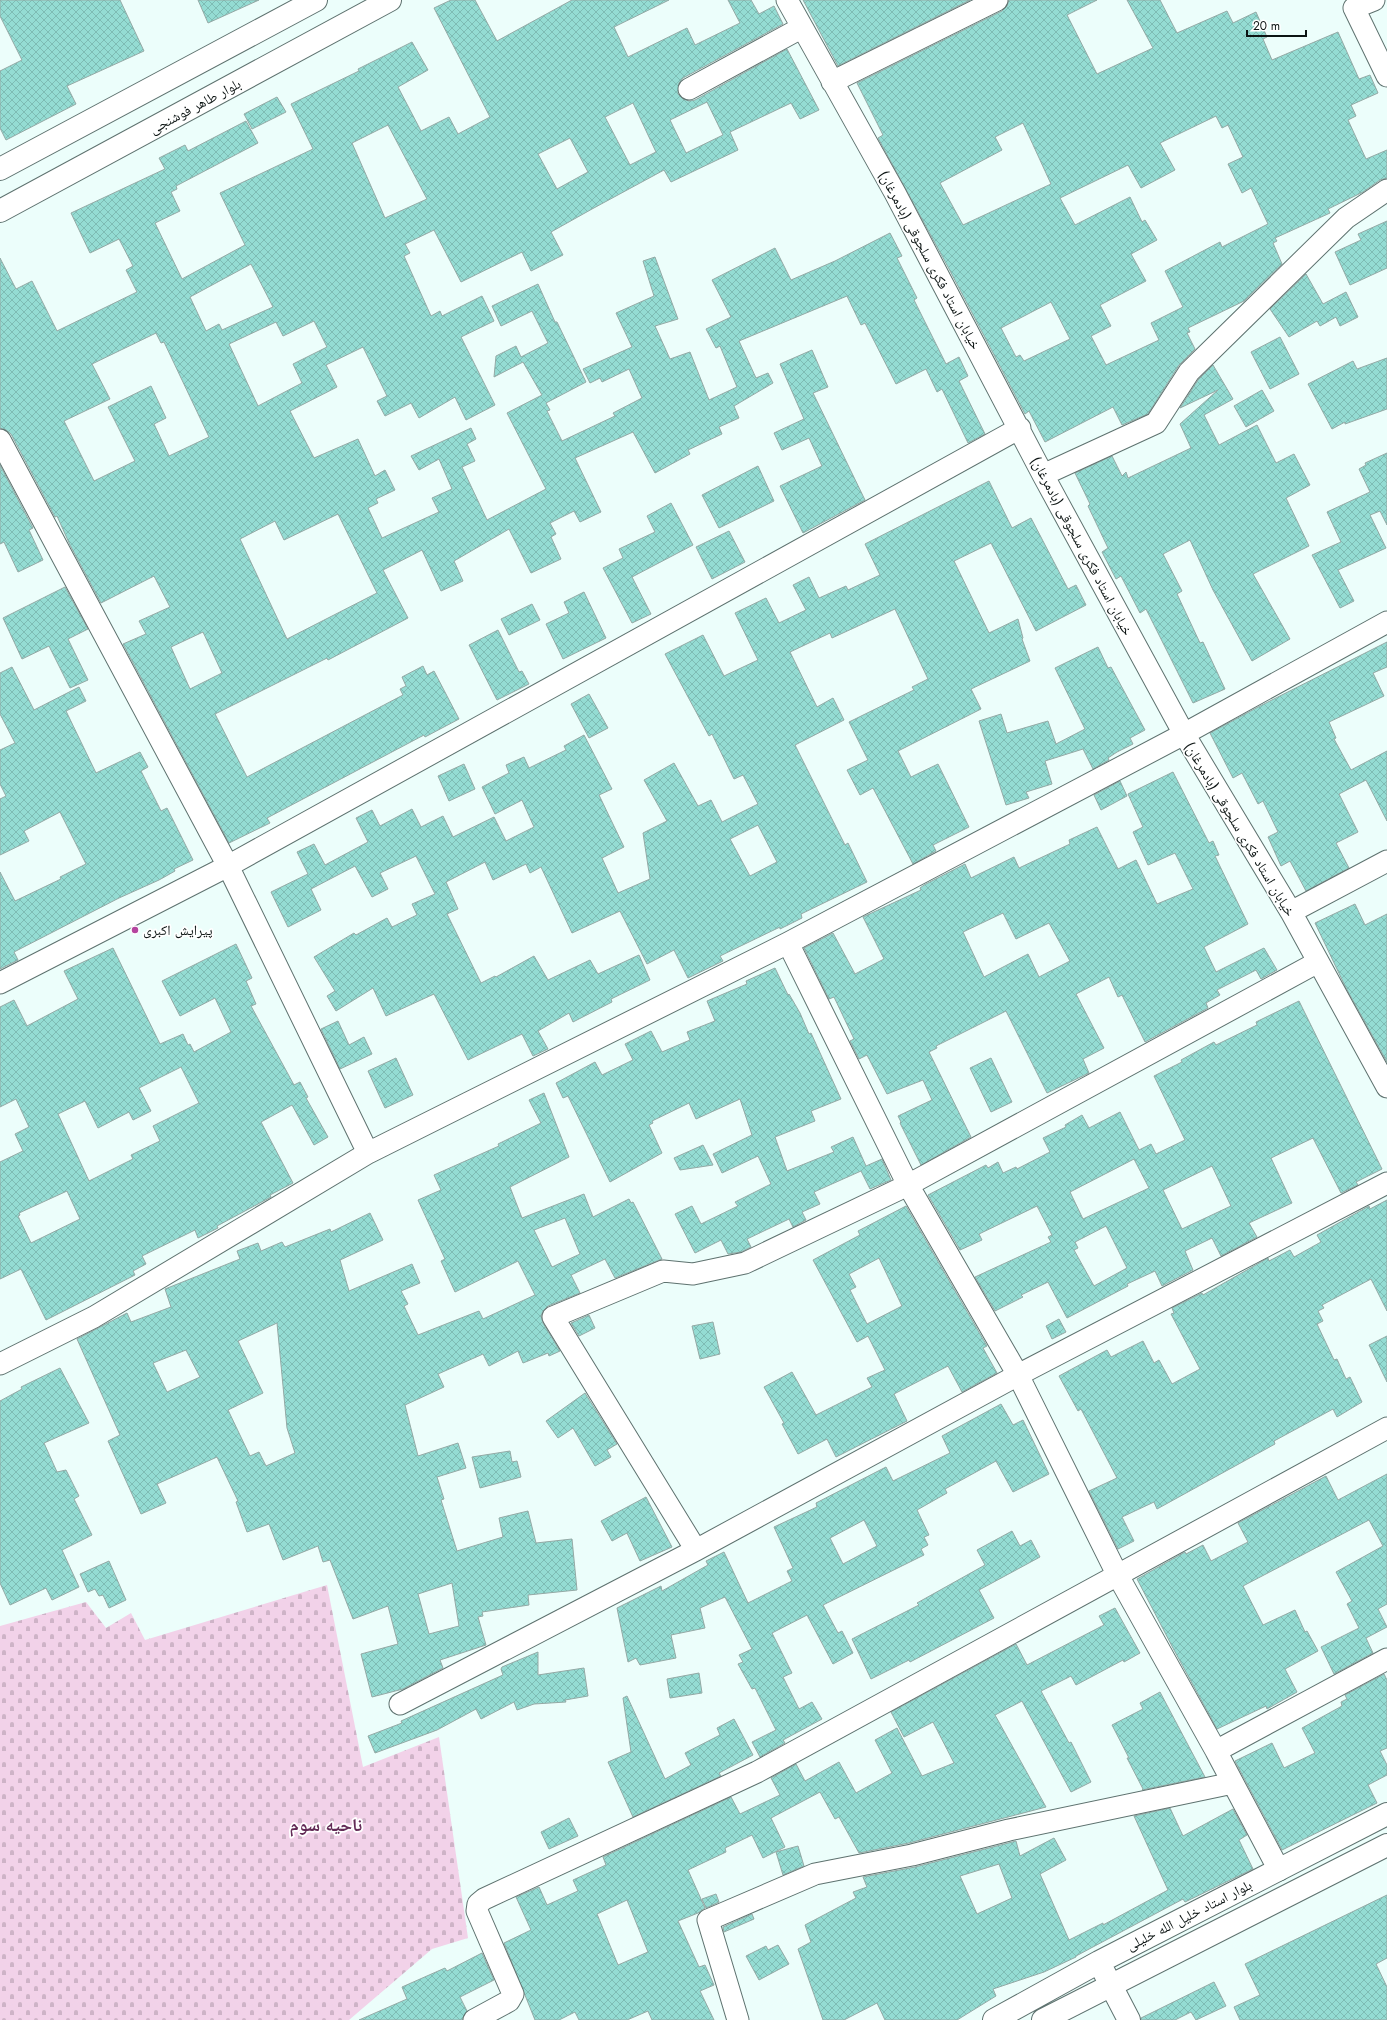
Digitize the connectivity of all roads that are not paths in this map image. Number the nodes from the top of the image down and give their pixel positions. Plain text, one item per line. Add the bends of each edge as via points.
1 (316, 0) edge
2 (390, 0) edge
3 (787, 0) edge
4 (997, 0) edge
5 (1374, 0) edge
6 (801, 28) junction
7 (1387, 76) edge
8 (832, 82) junction
9 (689, 89) dead end
10 (0, 169) edge
11 (1387, 190) edge
12 (0, 212) edge
13 (1020, 428) junction
14 (0, 440) edge
15 (1044, 475) junction
16 (1387, 622) edge
17 (1184, 734) junction
18 (1387, 860) edge
19 (228, 866) junction
20 (1291, 912) junction
21 (788, 943) junction
22 (1318, 962) junction
23 (0, 983) edge
24 (1387, 1087) edge
25 (368, 1153) junction
26 (1387, 1183) edge
27 (908, 1185) junction
28 (0, 1364) edge
29 (1018, 1375) junction
30 (1387, 1428) edge
31 (696, 1550) junction
32 (1117, 1574) junction
33 (1387, 1659) edge
34 (400, 1704) dead end
35 (1216, 1751) junction
36 (1233, 1783) junction
37 (1387, 1814) edge
38 (1387, 1845) edge
39 (1279, 1870) junction
40 (1099, 1962) junction
41 (1111, 1986) junction
42 (474, 2020) edge
43 (738, 2020) edge
44 (994, 2020) edge
45 (1043, 2020) edge
46 (1129, 2020) edge

1 - 10 street
2 - 12 street, بلوار طاهر فوشنجی
3 - 6 street, خیابان استاد فکری سلجوقی (بادمرغان)
4 - 8 street
5 - 7 street via 1354,8
6 - 8 street, خیابان استاد فکری سلجوقی (بادمرغان)
6 - 9 street
8 - 13 street, خیابان استاد فکری سلجوقی (بادمرغان) via 895,193
11 - 15 street via 1346,218 1190,372 1156,422
13 - 15 street, خیابان استاد فکری سلجوقی (بادمرغان)
13 - 19 street
14 - 19 street
15 - 17 street, خیابان استاد فکری سلجوقی (بادمرغان)
16 - 17 street
17 - 20 street, خیابان استاد فکری سلجوقی (بادمرغان)
17 - 21 street
18 - 20 street
19 - 23 street
19 - 25 street
20 - 22 street, خیابان استاد فکری سلجوقی (بادمرغان)
21 - 25 street
21 - 27 street
22 - 24 street, خیابان استاد فکری سلجوقی (بادمرغان)
22 - 27 street
25 - 28 street via 94,1317
26 - 29 street
27 - 29 street
27 - 31 street via 745,1263 693,1274 663,1271 554,1317
29 - 31 street
29 - 32 street
30 - 32 street
31 - 34 street
32 - 35 street
32 - 42 street via 757,1772 484,1899 478,1904 477,1911 513,1994 509,2001
33 - 35 street
35 - 36 street
36 - 39 street
36 - 43 street via 1009,1830 912,1855 815,1874 708,1920
37 - 39 street, بلوار استاد خلیل الله خلیلی
38 - 41 street, بلوار استاد خلیل الله خلیلی
39 - 40 street, بلوار استاد خلیل الله خلیلی
40 - 41 street
40 - 44 street, بلوار استاد خلیل الله خلیلی
41 - 45 street, بلوار استاد خلیل الله خلیلی
41 - 46 street

